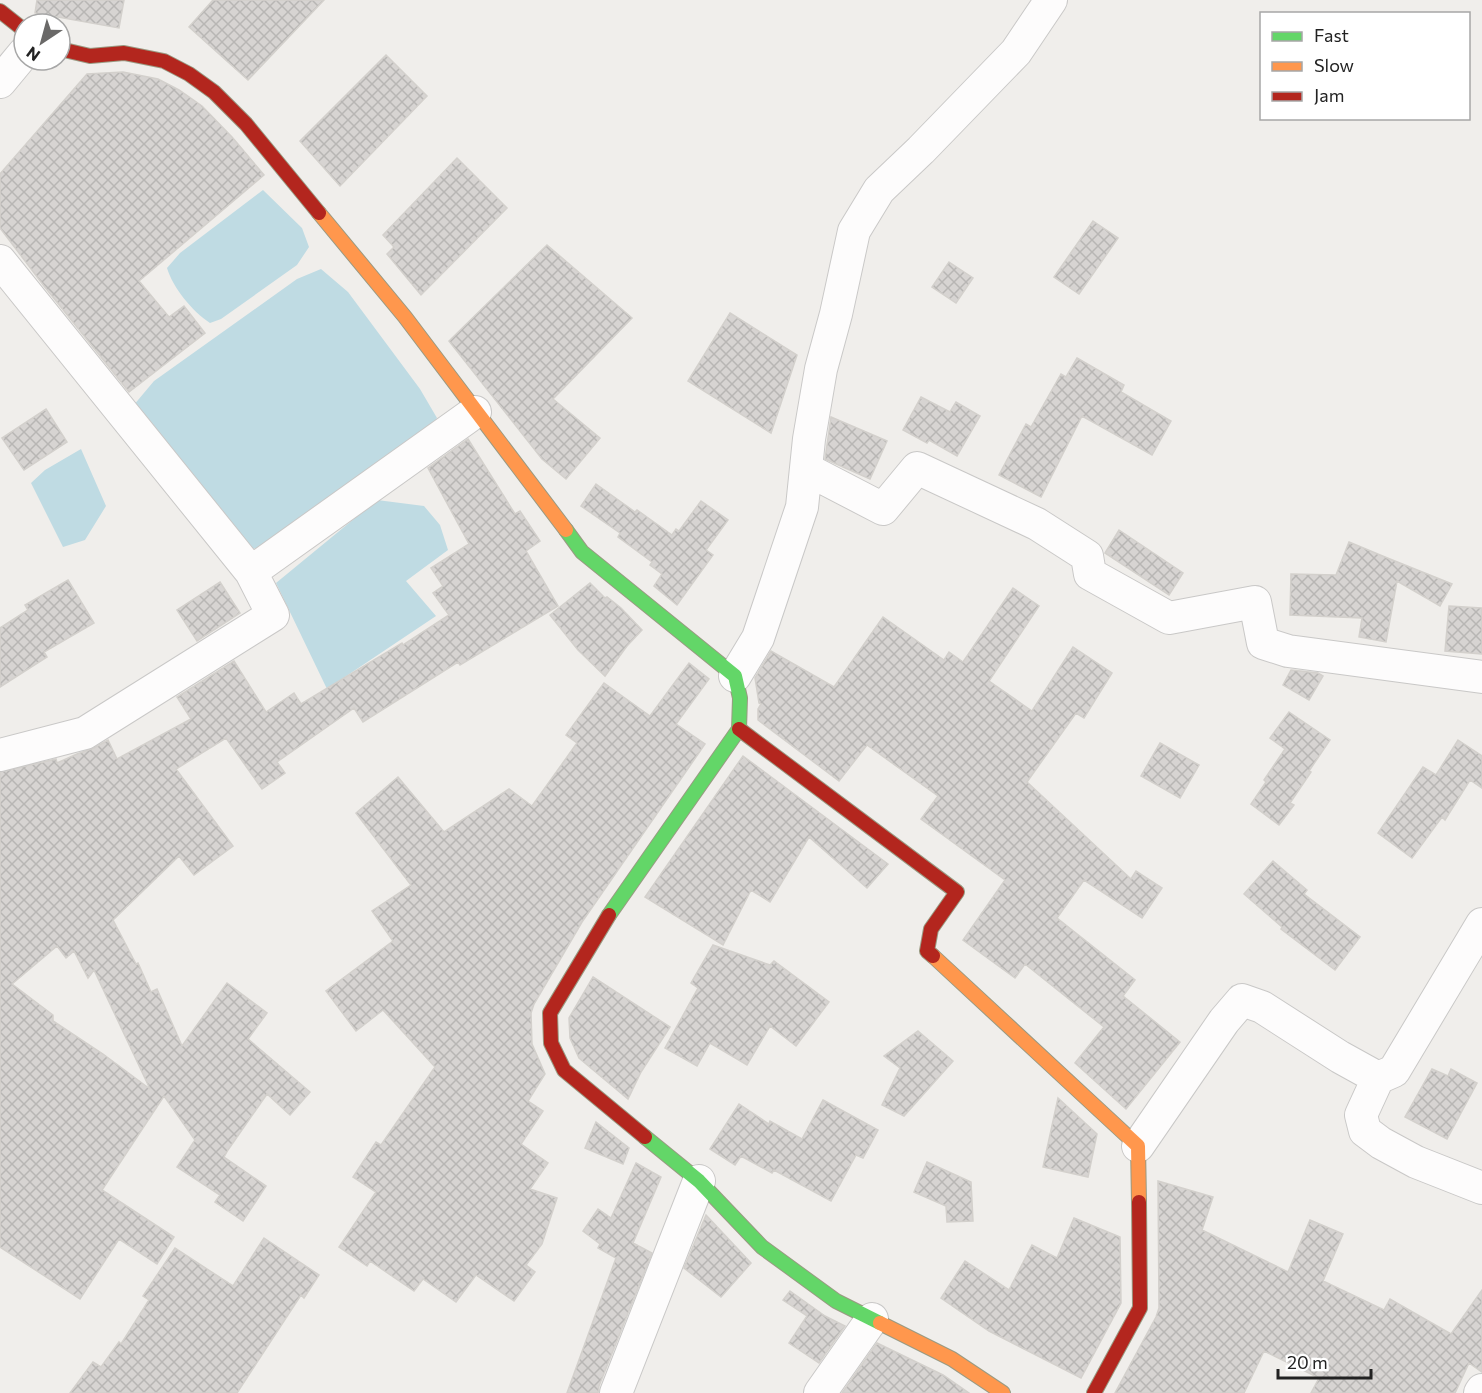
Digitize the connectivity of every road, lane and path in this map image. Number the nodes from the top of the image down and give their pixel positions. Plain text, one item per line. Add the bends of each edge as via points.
1 (1051, 0) edge
2 (0, 11) edge
3 (12, 20) edge
4 (72, 52) edge
5 (12, 68) edge
6 (0, 82) edge
7 (0, 261) edge
8 (475, 412) junction
9 (806, 469) junction
10 (251, 572) junction
11 (735, 676) junction
12 (1482, 677) edge
13 (739, 729) junction
14 (0, 755) edge
15 (1482, 924) edge
16 (1378, 1077) junction
17 (1138, 1146) junction
18 (699, 1181) junction
19 (1482, 1188) edge
20 (872, 1319) junction
21 (616, 1393) edge
22 (820, 1393) edge
23 (1003, 1393) edge
24 (1094, 1393) edge

1 - 9 street via 1016,52 879,190 854,231 821,369
2 - 3 street
4 - 8 street via 90,56 124,53 164,61 214,92 246,124 405,318
5 - 6 street
7 - 10 street
8 - 10 street
8 - 11 street via 582,552
9 - 11 street via 802,507 781,573 758,638
9 - 12 street via 883,509 917,468 1037,524 1087,556 1090,574 1169,618 1255,602 1263,643 1288,651
10 - 14 street via 273,615 85,732
11 - 13 street via 740,698
13 - 17 street via 957,892 931,929 927,951
13 - 18 street via 597,933 550,1013 551,1043 564,1070
15 - 16 street via 1394,1071
16 - 17 street via 1340,1058 1262,1007 1242,1000
16 - 19 street via 1361,1115 1365,1131 1416,1162
17 - 24 street via 1140,1308
18 - 20 street via 762,1247 836,1301
18 - 21 street
20 - 22 street
20 - 23 street via 951,1359

